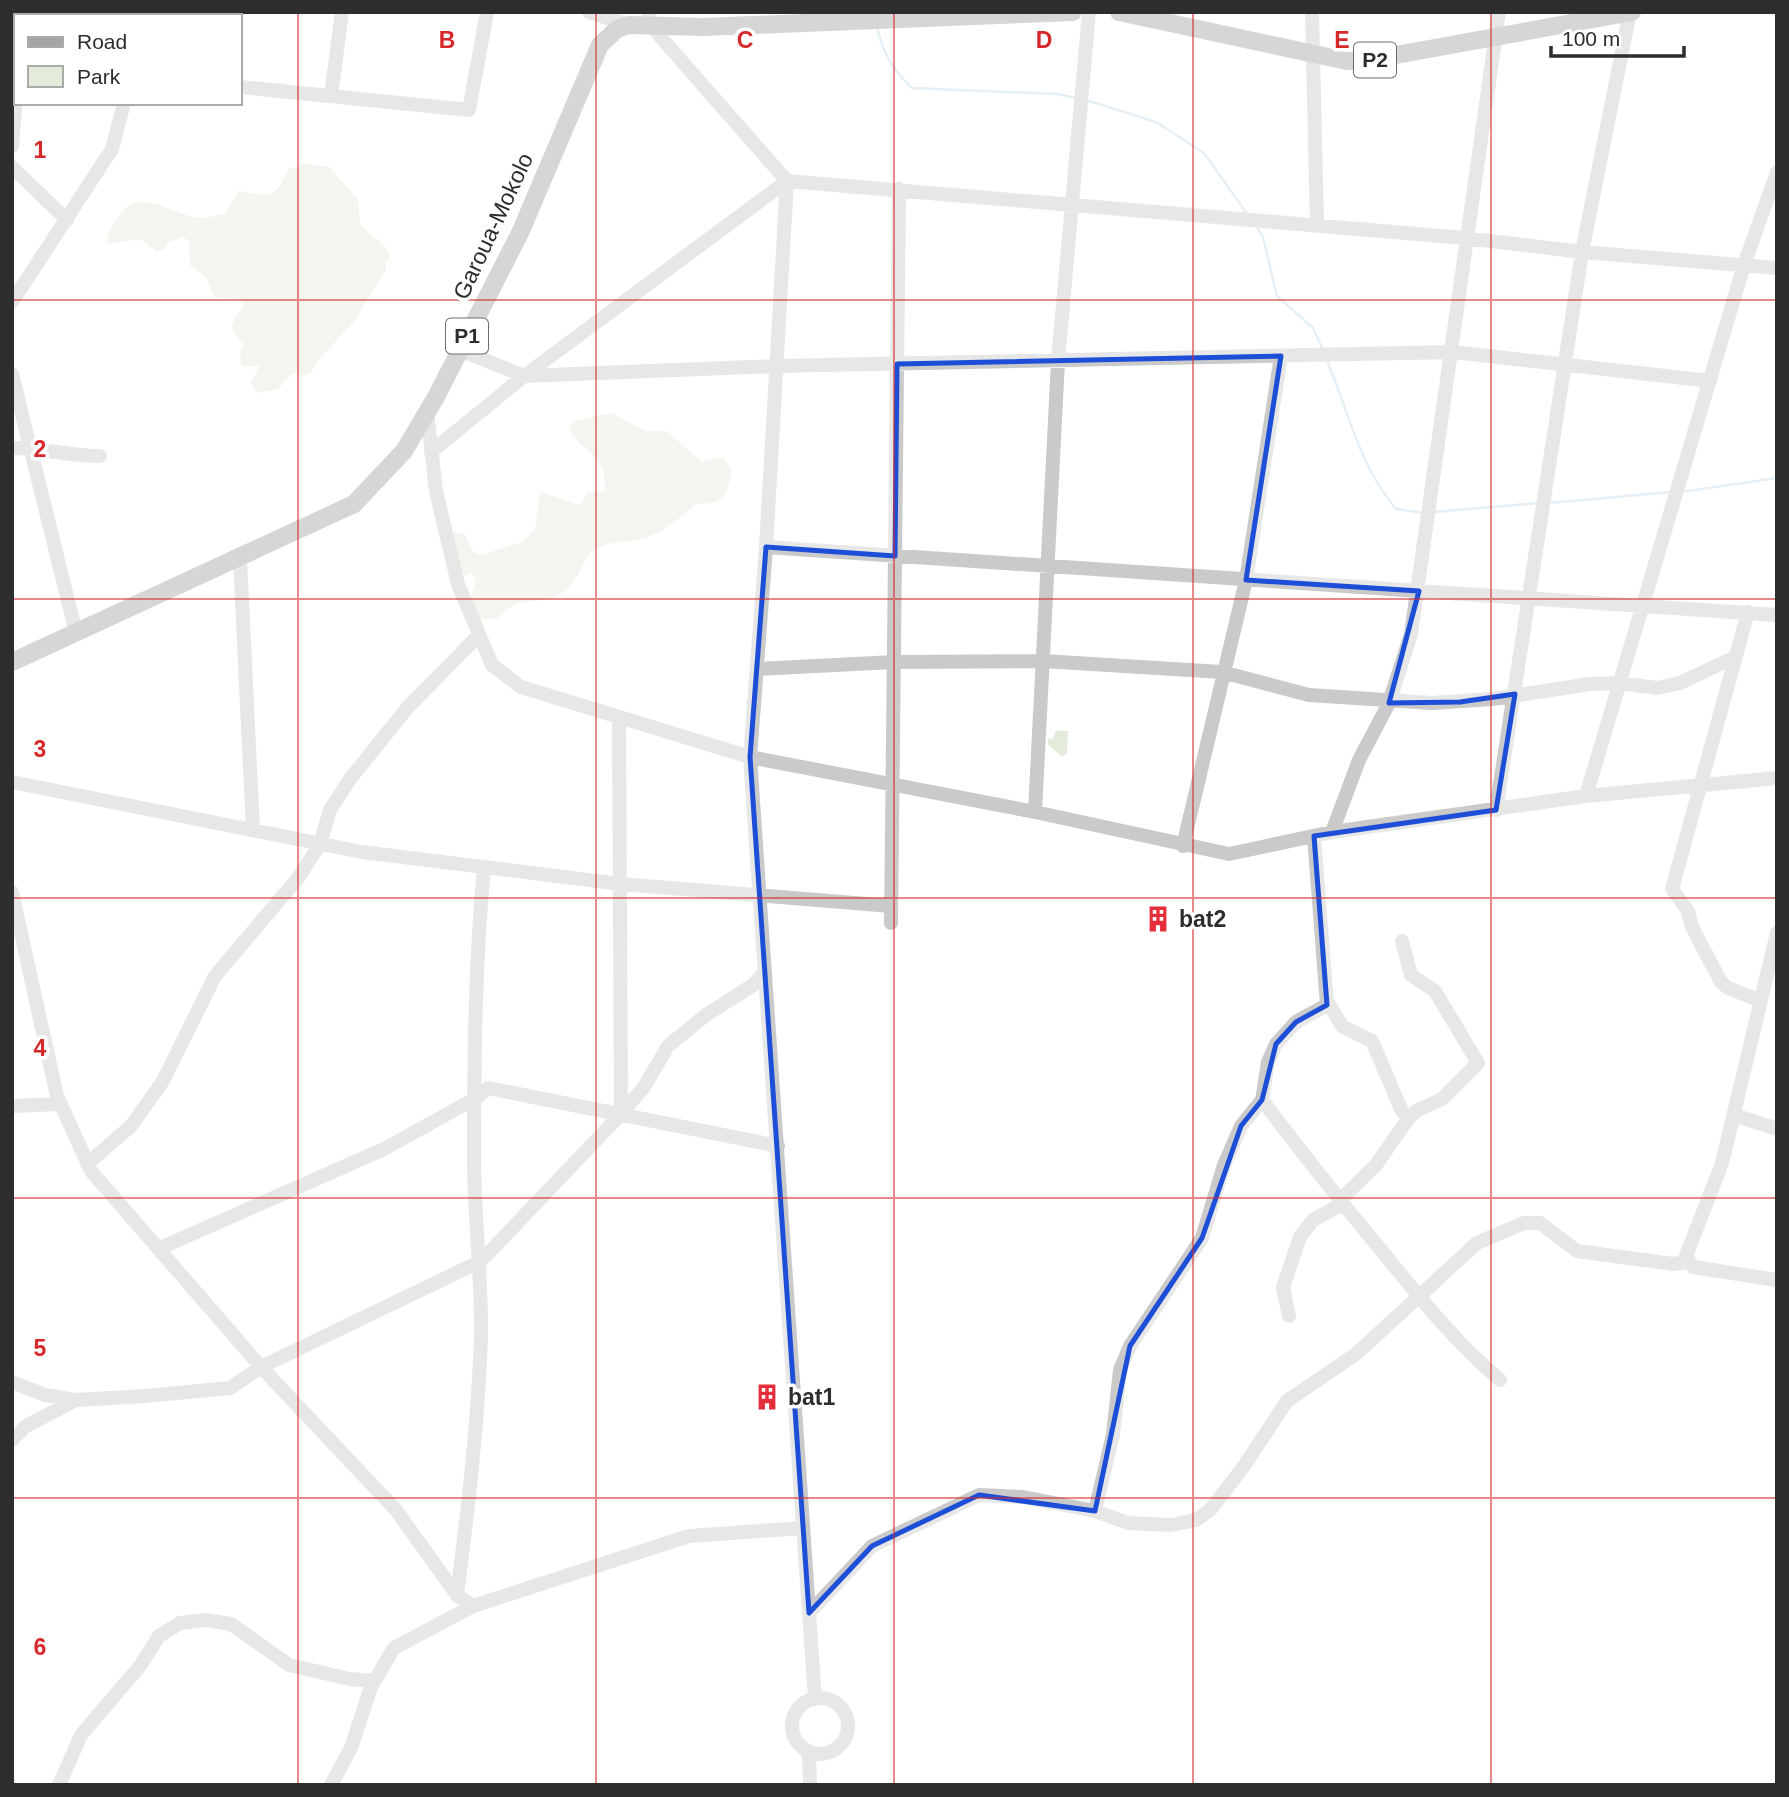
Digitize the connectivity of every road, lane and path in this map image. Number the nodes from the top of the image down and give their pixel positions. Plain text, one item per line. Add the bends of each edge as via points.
1 (342, 12) edge
2 (487, 12) edge
3 (589, 12) edge
4 (1073, 12) edge
5 (1088, 12) edge
6 (1119, 12) edge
7 (1312, 12) edge
8 (1499, 12) edge
9 (1630, 12) edge
10 (650, 19) edge
11 (629, 25) junction
12 (1495, 39) junction
13 (1311, 53) junction
14 (242, 87) edge
15 (331, 96) junction
16 (15, 105) edge
17 (124, 105) edge
18 (12, 146) edge
19 (12, 167) edge
20 (1777, 172) edge
21 (787, 181) junction
22 (899, 189) junction
23 (1071, 205) junction
24 (67, 220) junction
25 (1317, 225) junction
26 (1465, 238) junction
27 (1582, 252) junction
28 (1744, 265) junction
29 (1777, 268) edge
30 (12, 302) edge
31 (460, 350) junction
32 (1453, 352) junction
33 (1281, 356) junction
34 (1058, 361) junction
35 (1564, 363) junction
36 (897, 364) junction
37 (777, 366) junction
38 (12, 374) edge
39 (523, 376) junction
40 (1710, 381) junction
41 (427, 412) junction
42 (12, 448) edge
43 (30, 448) junction
44 (432, 452) junction
45 (100, 456) dead end
46 (766, 547) junction
47 (895, 556) junction
48 (240, 559) junction
49 (1047, 566) junction
50 (1246, 580) junction
51 (1419, 591) junction
52 (1531, 598) junction
53 (1643, 604) junction
54 (1748, 612) junction
55 (1777, 615) edge
56 (76, 633) junction
57 (479, 635) junction
58 (1733, 659) junction
59 (1043, 661) junction
60 (12, 662) edge
61 (894, 662) junction
62 (757, 669) junction
63 (1222, 672) junction
64 (1620, 683) junction
65 (1515, 694) junction
66 (1389, 703) junction
67 (619, 717) junction
68 (750, 757) junction
69 (1777, 778) edge
70 (12, 782) edge
71 (892, 785) junction
72 (1701, 785) junction
73 (1586, 796) junction
74 (1496, 810) junction
75 (1035, 812) junction
76 (253, 830) junction
77 (1332, 832) junction
78 (1314, 836) junction
79 (320, 844) junction
80 (1183, 846) junction
81 (484, 867) junction
82 (621, 884) junction
83 (12, 892) edge
84 (761, 896) junction
85 (891, 906) junction
86 (891, 923) dead end
87 (1777, 933) edge
88 (1402, 941) dead end
89 (765, 972) junction
90 (1760, 1001) junction
91 (1328, 1003) junction
92 (476, 1098) junction
93 (1262, 1100) junction
94 (60, 1104) junction
95 (12, 1105) edge
96 (621, 1114) junction
97 (1734, 1115) junction
98 (1408, 1119) junction
99 (1777, 1129) edge
100 (778, 1146) junction
101 (87, 1164) junction
102 (1341, 1203) junction
103 (158, 1249) junction
104 (481, 1261) junction
105 (1688, 1262) junction
106 (1777, 1280) edge
107 (1418, 1296) junction
108 (1289, 1316) dead end
109 (261, 1367) junction
110 (1500, 1380) dead end
111 (12, 1382) edge
112 (76, 1399) junction
113 (12, 1440) edge
114 (1095, 1511) junction
115 (803, 1528) junction
116 (457, 1595) junction
117 (473, 1606) junction
118 (809, 1613) junction
119 (374, 1681) junction
120 (815, 1699) junction
121 (809, 1753) junction
122 (59, 1785) edge
123 (331, 1785) edge
124 (810, 1785) edge

1 - 15 street
2 - 15 street via 469,110
3 - 11 street
4 - 10 main road via 704,27
5 - 23 street
6 - 13 main road, P2
7 - 13 street
8 - 12 street
9 - 12 main road, P2
9 - 27 street
10 - 11 main road
10 - 21 street
11 - 31 main road, Garoua-Mokolo / P1 via 617,29 600,45 520,233
12 - 13 main road, P2 via 1379,60 1347,61
12 - 26 street
13 - 25 street via 1317,102
14 - 15 street
16 - 18 street
17 - 24 street via 113,149
19 - 24 street
20 - 28 street
21 - 22 street
21 - 37 street
21 - 39 street
22 - 23 street
22 - 36 street
23 - 25 street
23 - 34 street
24 - 30 street
25 - 26 street
26 - 27 street
26 - 32 street
27 - 28 street
27 - 35 street
28 - 29 street
28 - 40 street
31 - 39 street
31 - 41 main road, Garoua-Mokolo / P1
32 - 33 street
32 - 35 street
32 - 51 street
33 - 34 street
33 - 50 street
34 - 36 street
34 - 49 street
35 - 40 street
35 - 52 street
36 - 37 street
36 - 47 street
37 - 39 street
37 - 46 street
38 - 43 street
39 - 44 street
40 - 53 street
41 - 44 street
41 - 48 main road, Garoua-Mokolo / P1 via 404,451 354,504
42 - 43 street
43 - 45 street via 69,456
43 - 56 street
44 - 57 street via 436,491 458,584
46 - 47 street
46 - 62 street
47 - 49 street
47 - 61 street
48 - 56 main road, Garoua-Mokolo / P1
48 - 76 street
49 - 50 street
49 - 59 street
50 - 51 street
50 - 63 street
51 - 52 street
51 - 66 street via 1412,634
52 - 53 street
52 - 65 street
53 - 54 street
53 - 64 street
54 - 55 street
54 - 58 street
56 - 60 main road, Garoua-Mokolo / P1
57 - 67 street via 492,664 521,687
57 - 79 street via 408,707 357,770 330,810
58 - 64 street via 1668,686 1650,689
58 - 72 street
59 - 61 street
59 - 63 street
59 - 75 street
61 - 62 street
61 - 71 street
62 - 68 street
63 - 66 street via 1309,695
63 - 80 street
64 - 65 street
64 - 73 street
65 - 66 street via 1460,702
65 - 74 street
66 - 77 street via 1359,760
67 - 68 street
67 - 82 street
68 - 71 street
68 - 84 street
69 - 72 street
70 - 76 street
71 - 75 street
71 - 85 street
72 - 73 street
72 - 90 street via 1672,893 1688,911 1721,982
73 - 74 street
74 - 77 street
75 - 80 street
76 - 79 street
77 - 78 street
78 - 80 street via 1230,854
78 - 91 street
79 - 81 street
79 - 101 street via 298,878 215,976 163,1081 131,1126
81 - 82 street
81 - 92 street via 474,995
82 - 84 street
82 - 96 street
83 - 94 street
84 - 85 street
84 - 89 street
85 - 86 street
87 - 90 street
88 - 98 street via 1411,975 1435,991 1478,1063 1442,1099
89 - 96 street via 668,1046 644,1087
89 - 100 street
90 - 97 street
91 - 93 street via 1296,1022 1276,1044
91 - 98 street via 1343,1027 1373,1041
92 - 96 street via 488,1088
92 - 103 street via 384,1149
92 - 104 street via 474,1160
93 - 102 street
93 - 114 street via 1241,1126 1196,1250 1126,1354 1120,1370 1114,1434
94 - 95 street
94 - 101 street
96 - 100 street
96 - 104 street
97 - 99 street
97 - 105 street via 1722,1163 1688,1247
98 - 102 street via 1376,1166
100 - 115 street
101 - 103 street
102 - 107 street
102 - 108 street via 1313,1220 1300,1237 1283,1287
103 - 109 street
104 - 109 street
104 - 116 street via 475,1459
105 - 106 street via 1703,1269
105 - 107 street via 1672,1264 1577,1251 1548,1226 1531,1222 1477,1242
107 - 110 street via 1467,1352
107 - 114 street via 1356,1354 1287,1401 1204,1515 1185,1523 1149,1525
109 - 112 street via 230,1388
109 - 116 street via 396,1510
111 - 112 street via 45,1395
112 - 113 street via 26,1426
114 - 118 street via 1023,1497 979,1495 872,1546
115 - 117 street via 689,1536
115 - 118 street
116 - 117 street
117 - 119 street via 394,1648
118 - 120 street
119 - 122 street via 289,1665 231,1624 180,1623 159,1636 140,1666 81,1735
119 - 123 street via 351,1748
120 - 121 street via 800,1706 791,1726 800,1746
120 - 121 street via 840,1706 848,1726 846,1737 831,1753
121 - 124 street

